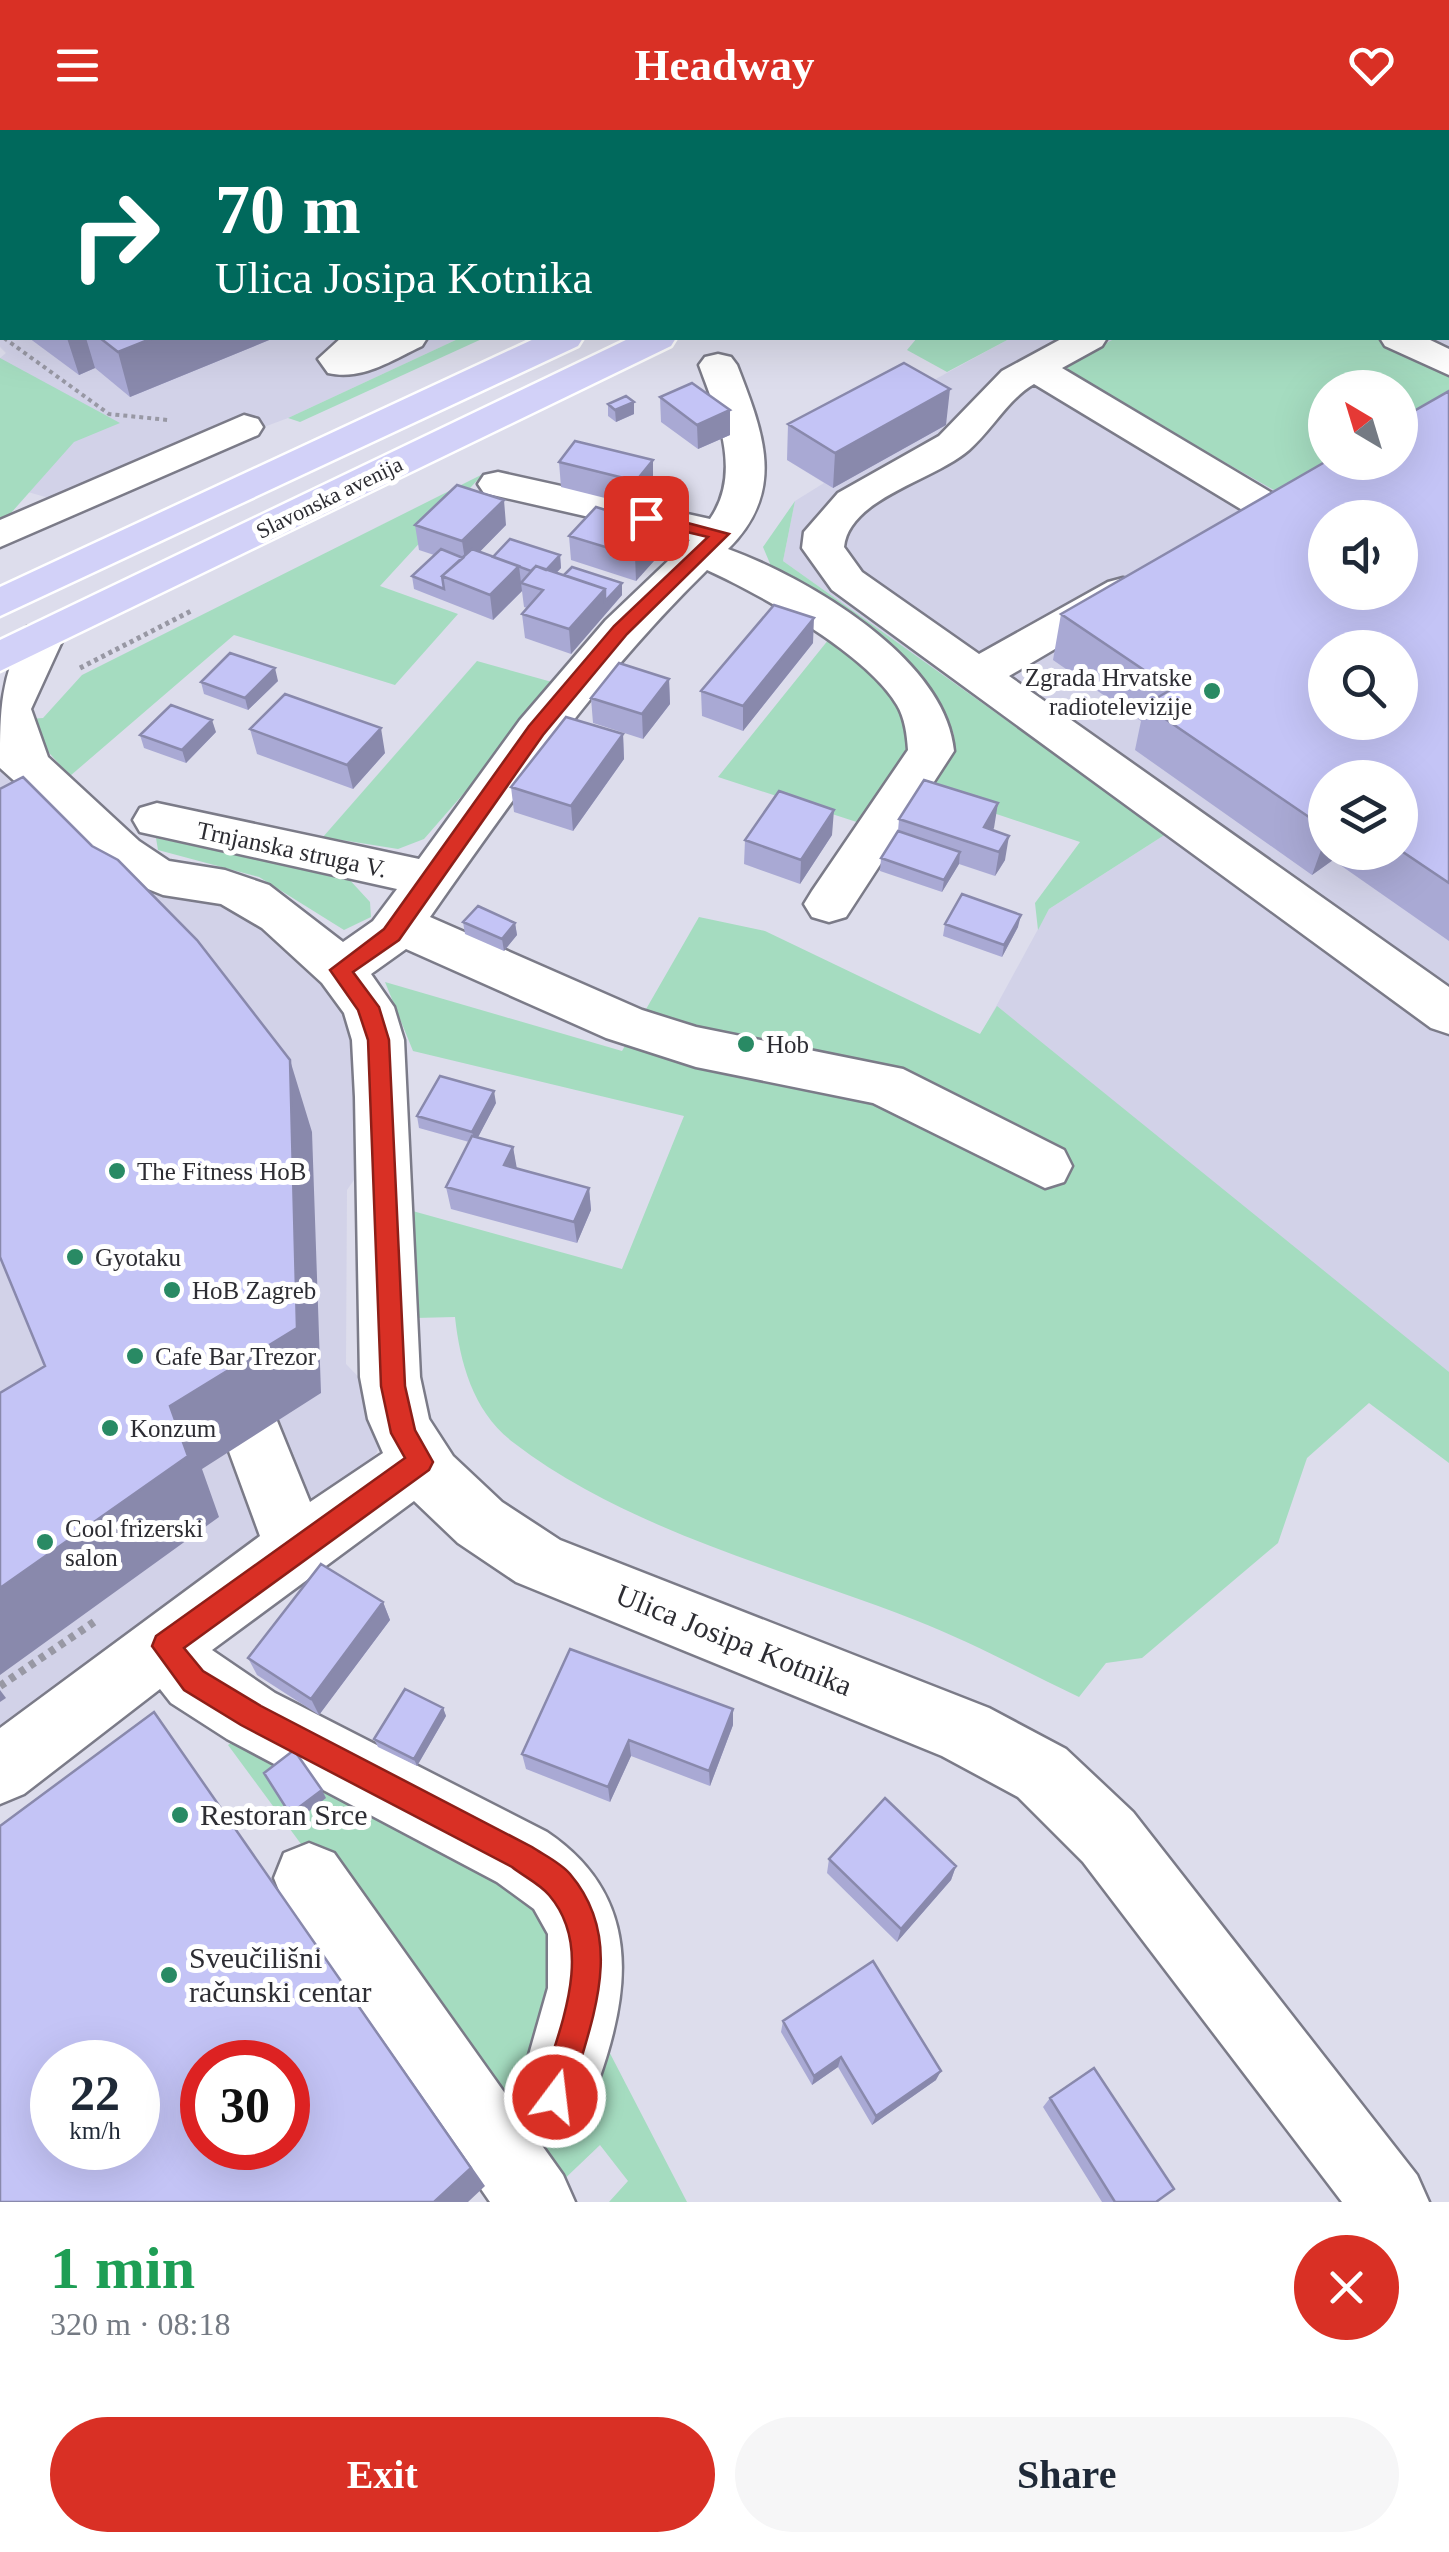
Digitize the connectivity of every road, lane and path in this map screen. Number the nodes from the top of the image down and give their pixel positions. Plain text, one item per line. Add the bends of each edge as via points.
1 (8, 340) edge
2 (360, 340) edge
3 (405, 340) edge
4 (561, 340) edge
5 (654, 340) edge
6 (1085, 340) edge
7 (1402, 340) edge
8 (1449, 364) edge
9 (718, 365) dead end
10 (1035, 368) junction
11 (244, 427) joint
12 (498, 484) dead end
13 (1228, 531) edge
14 (0, 534) edge
15 (710, 543) junction
16 (1151, 575) edge
17 (0, 603) edge
18 (42, 637) junction
19 (0, 657) edge
20 (978, 674) junction
21 (24, 776) edge
22 (157, 820) dead end
23 (428, 878) junction
24 (830, 904) dead end
25 (398, 923) junction
26 (340, 970) junction
27 (1449, 1014) edge
28 (1044, 1166) dead end
29 (253, 1435) dead end
30 (420, 1462) junction
31 (296, 1547) junction
32 (166, 1646) junction
33 (0, 1770) edge
34 (309, 1878) dead end
35 (555, 2097) dead end
36 (536, 2202) edge
37 (1390, 2202) edge

1 - 11 path via 110,414
2 - 3 street via 337,359 341,365
4 - 17 main road, Slavonska avenija
5 - 18 main road, Slavonska avenija
6 - 10 street
7 - 8 street
9 - 15 street via 740,423 745,491
10 - 13 street via 1284,499
10 - 20 street via 1003,390 971,430 852,502 825,532 823,548 848,582
11 - 14 street
12 - 15 street
15 - 23 street via 621,630 536,731
15 - 24 street via 907,687 929,724 931,750
16 - 20 street
18 - 19 main road, Slavonska avenija
18 - 21 street via 8,710
20 - 27 street
21 - 26 street, Trnjanska struga V. via 144,870 255,900
22 - 23 street, Trnjanska struga V.
23 - 25 street
25 - 26 street
25 - 28 street via 624,1024 696,1047 884,1084
26 - 30 street, Trnjanska struga V. via 368,1007 378,1040 393,1386 403,1433
29 - 31 street
30 - 31 street
30 - 37 street, Ulica Josipa Kotnika via 477,1522 538,1560 965,1732 1042,1773 1108,1837
31 - 32 street
32 - 33 street
32 - 35 street via 194,1680 251,1716 522,1857 559,1884 584,1926 589,1967
34 - 36 street

